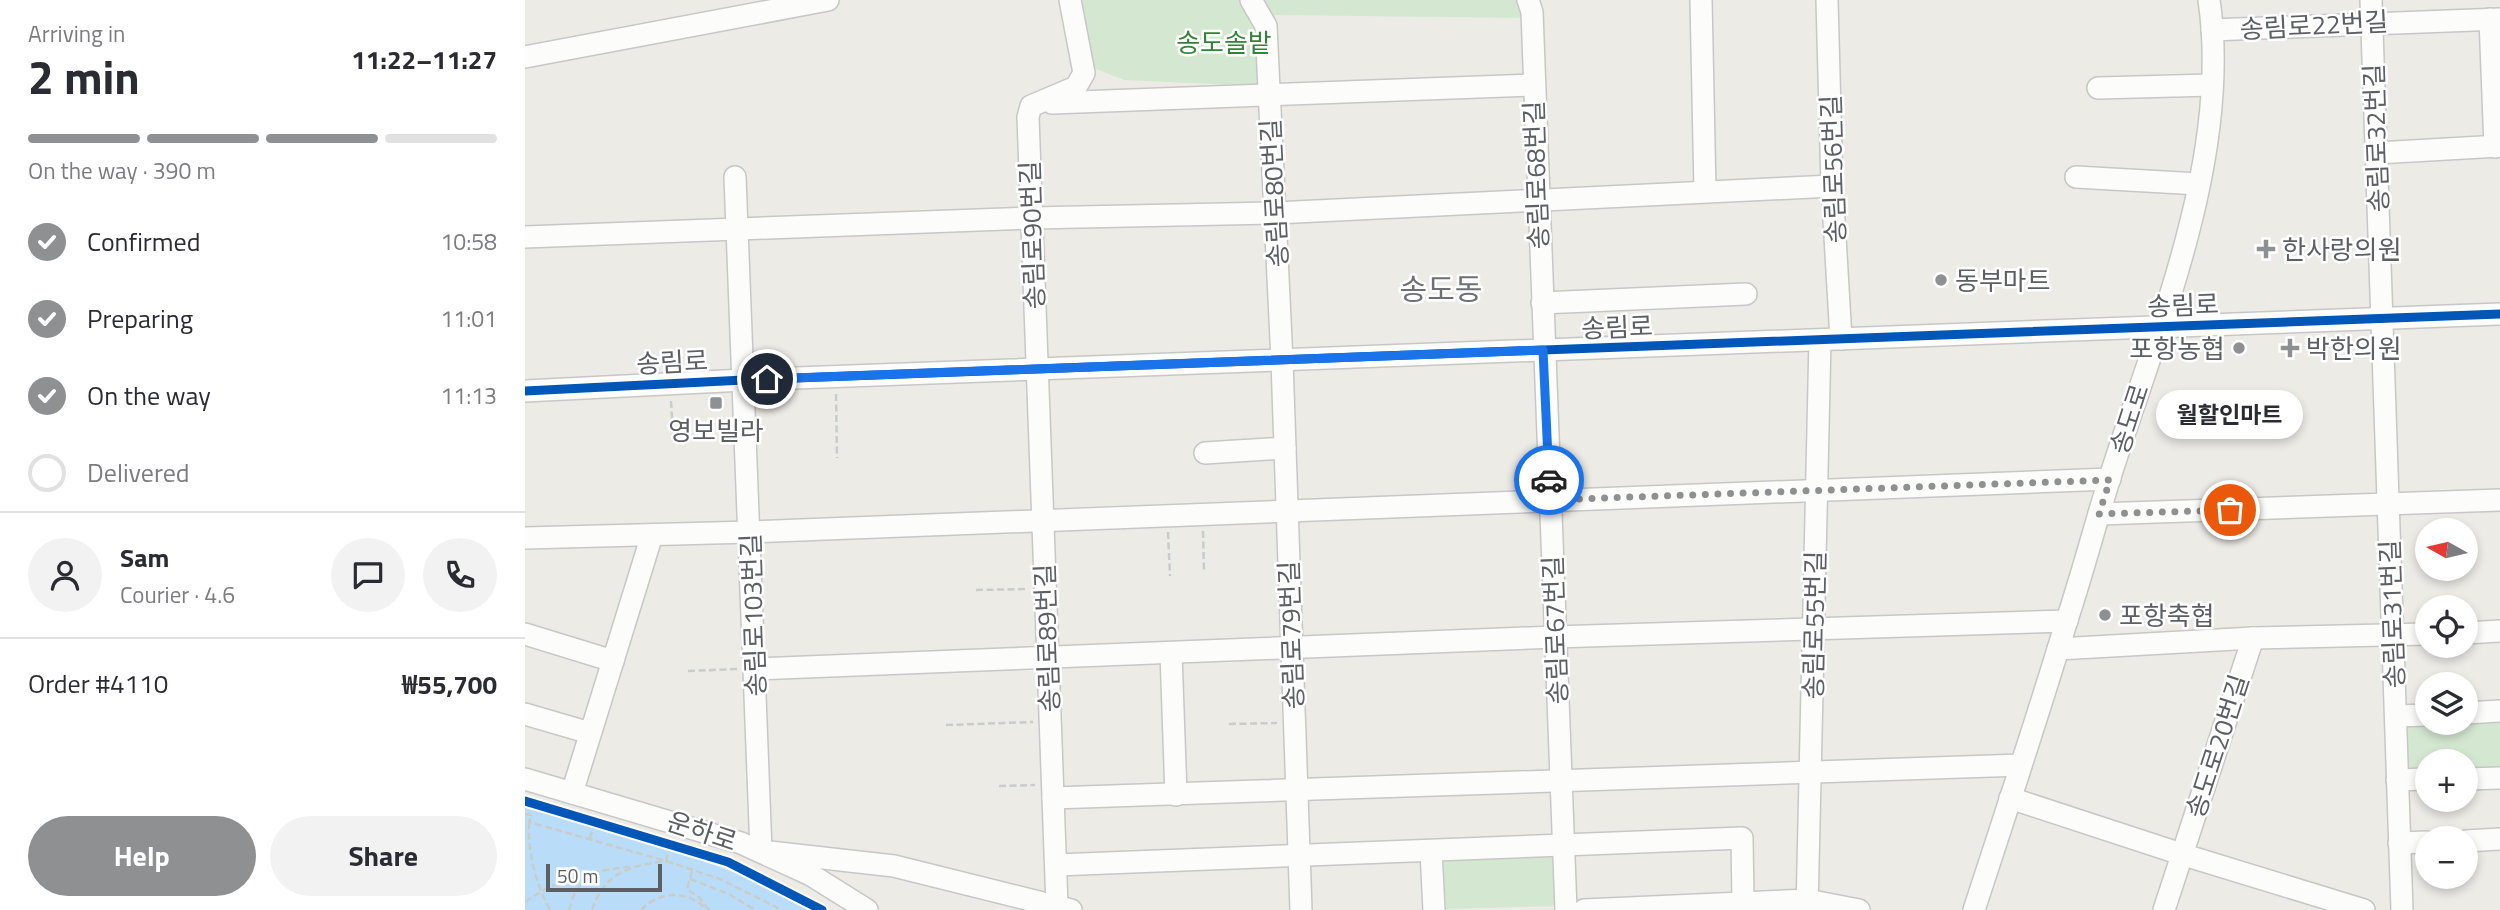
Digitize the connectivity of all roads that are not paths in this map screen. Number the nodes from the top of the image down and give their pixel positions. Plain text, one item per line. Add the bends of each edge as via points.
1 (828, 0) edge
2 (1070, 0) edge
3 (1251, 0) edge
4 (1528, 0) edge
5 (1701, 0) edge
6 (1827, 0) edge
7 (2209, 0) edge
8 (2371, 0) edge
9 (2495, 19) edge
10 (2372, 22) junction
11 (2212, 30) junction
12 (525, 57) edge
13 (1533, 85) junction
14 (2211, 85) junction
15 (2098, 88) dead end
16 (1270, 94) junction
17 (1036, 103) junction
18 (2497, 147) edge
19 (2377, 153) junction
20 (735, 177) dead end
21 (2076, 177) dead end
22 (2199, 184) junction
23 (1832, 186) junction
24 (1705, 191) junction
25 (1537, 200) junction
26 (1275, 213) junction
27 (1032, 218) junction
28 (738, 230) junction
29 (525, 237) edge
30 (1746, 294) dead end
31 (1542, 303) junction
32 (2500, 314) edge
33 (2381, 318) junction
34 (2159, 327) junction
35 (1830, 340) junction
36 (1543, 350) junction
37 (1282, 360) junction
38 (1037, 370) junction
39 (744, 380) junction
40 (525, 391) edge
41 (1285, 449) junction
42 (1205, 453) dead end
43 (2110, 480) junction
44 (1816, 490) junction
45 (1549, 500) junction
46 (2500, 500) edge
47 (2387, 504) junction
48 (1287, 510) junction
49 (2099, 514) junction
50 (1043, 520) junction
51 (750, 532) junction
52 (652, 535) junction
53 (525, 538) edge
54 (2067, 621) junction
55 (1814, 629) junction
56 (2500, 631) edge
57 (2478, 632) edge
58 (525, 634) edge
59 (2415, 634) edge
60 (2392, 635) junction
61 (1554, 637) junction
62 (2253, 638) junction
63 (1291, 649) junction
64 (2058, 649) junction
65 (1171, 653) junction
66 (1048, 658) junction
67 (613, 661) junction
68 (755, 668) junction
69 (2500, 711) edge
70 (2478, 712) edge
71 (525, 714) edge
72 (2415, 715) edge
73 (2396, 716) junction
74 (590, 733) junction
75 (2021, 765) junction
76 (1811, 771) junction
77 (2500, 778) edge
78 (525, 779) edge
79 (2415, 779) edge
80 (2478, 779) edge
81 (2397, 780) junction
82 (1561, 781) junction
83 (1053, 791) junction
84 (1298, 791) junction
85 (572, 793) junction
86 (1176, 794) junction
87 (2010, 798) junction
88 (2500, 839) edge
89 (2478, 840) edge
90 (2415, 842) edge
91 (2399, 843) junction
92 (1563, 846) junction
93 (761, 851) junction
94 (1431, 851) junction
95 (2181, 854) junction
96 (1299, 856) junction
97 (1056, 865) junction
98 (1743, 902) junction
99 (1807, 905) edge
100 (1064, 908) edge
101 (867, 910) edge
102 (1301, 910) edge
103 (1434, 910) edge
104 (1566, 910) edge
105 (1584, 910) edge
106 (1859, 910) edge
107 (1974, 910) edge
108 (2164, 910) edge
109 (2364, 910) edge
110 (2402, 910) edge

1 - 12 street
2 - 17 street via 1084,73 1076,87
3 - 16 street, 송림로80번길 via 1266,26
4 - 13 street, 송림로68번길
5 - 24 street
6 - 23 street, 송림로56번길
7 - 11 street, 송도로
8 - 10 street, 송림로32번길
9 - 10 street, 송림로22번길
9 - 18 street
10 - 11 street, 송림로22번길
10 - 19 street, 송림로32번길
11 - 14 street, 송도로
13 - 16 street
13 - 25 street, 송림로68번길
14 - 15 street
14 - 22 street, 송도로
16 - 17 street
16 - 26 street, 송림로80번길
17 - 27 street, 송림로90번길 via 1028,117
18 - 19 street
19 - 33 street, 송림로32번길
20 - 28 street, 송림로103번길
21 - 22 street
22 - 34 street, 송도로 via 2183,255
23 - 24 street
23 - 35 street, 송림로56번길
24 - 25 street
25 - 26 street
25 - 31 street, 송림로68번길
26 - 27 street
26 - 37 street, 송림로80번길
27 - 28 street
27 - 38 street, 송림로90번길
28 - 29 street
28 - 39 street, 송림로103번길
30 - 31 street
31 - 36 street, 송림로68번길
32 - 33 street, 송림로
33 - 34 street, 송림로
33 - 47 street, 송림로31번길
34 - 35 street, 송림로
34 - 43 street, 송도로
35 - 36 street, 송림로
35 - 44 street, 송림로55번길
36 - 37 street, 송림로
36 - 45 street, 송림로67번길
37 - 38 street, 송림로
37 - 41 street, 송림로79번길
38 - 39 street, 송림로
38 - 50 street, 송림로89번길
39 - 40 street, 송림로
39 - 51 street, 송림로103번길
41 - 42 street
41 - 48 street, 송림로79번길
43 - 44 street
43 - 49 street, 송도로
44 - 45 street
44 - 55 street, 송림로55번길
45 - 48 street
45 - 61 street, 송림로67번길
46 - 47 street
47 - 49 street
47 - 60 street, 송림로31번길
48 - 50 street
48 - 63 street, 송림로79번길
49 - 54 street, 송도로
50 - 51 street
50 - 66 street, 송림로89번길
51 - 52 street
51 - 68 street, 송림로103번길
52 - 53 street
52 - 67 street
54 - 55 street
54 - 64 street, 송도로
55 - 61 street
55 - 76 street, 송림로55번길
56 - 57 street
58 - 67 street
59 - 60 street, 송도로20번길
60 - 62 street, 송도로20번길
60 - 73 street, 송림로31번길
61 - 63 street
61 - 82 street, 송림로67번길
62 - 64 street, 송도로20번길
62 - 95 street, 송도로20번길
63 - 65 street
63 - 84 street, 송림로79번길
64 - 75 street, 송도로
65 - 66 street
65 - 86 street
66 - 68 street
66 - 83 street, 송림로89번길
67 - 74 street
68 - 93 street, 송림로103번길
69 - 70 street
71 - 74 street
72 - 73 street
73 - 81 street, 송림로31번길
74 - 85 street
75 - 76 street
75 - 87 street, 송도로
76 - 82 street
76 - 99 street, 송림로55번길
77 - 80 street
78 - 85 street, 운하로
79 - 81 street
81 - 91 street, 송림로31번길
82 - 84 street
82 - 92 street, 송림로67번길
83 - 86 street
83 - 97 street, 송림로89번길
84 - 86 street
84 - 96 street, 송림로79번길
85 - 93 street, 운하로
87 - 95 street, 송도로20번길
87 - 107 street, 송도로
88 - 89 street
90 - 91 street
91 - 110 street, 송림로31번길
92 - 94 street
92 - 98 street via 1742,838
92 - 104 street, 송림로67번길
93 - 100 street via 894,866
93 - 101 street, 운하로
94 - 96 street
94 - 103 street
95 - 108 street, 송도로20번길
95 - 109 street, 송도로20번길
96 - 97 street
96 - 102 street, 송림로79번길
97 - 100 street, 송림로89번길
98 - 99 street
98 - 105 street
99 - 106 street

